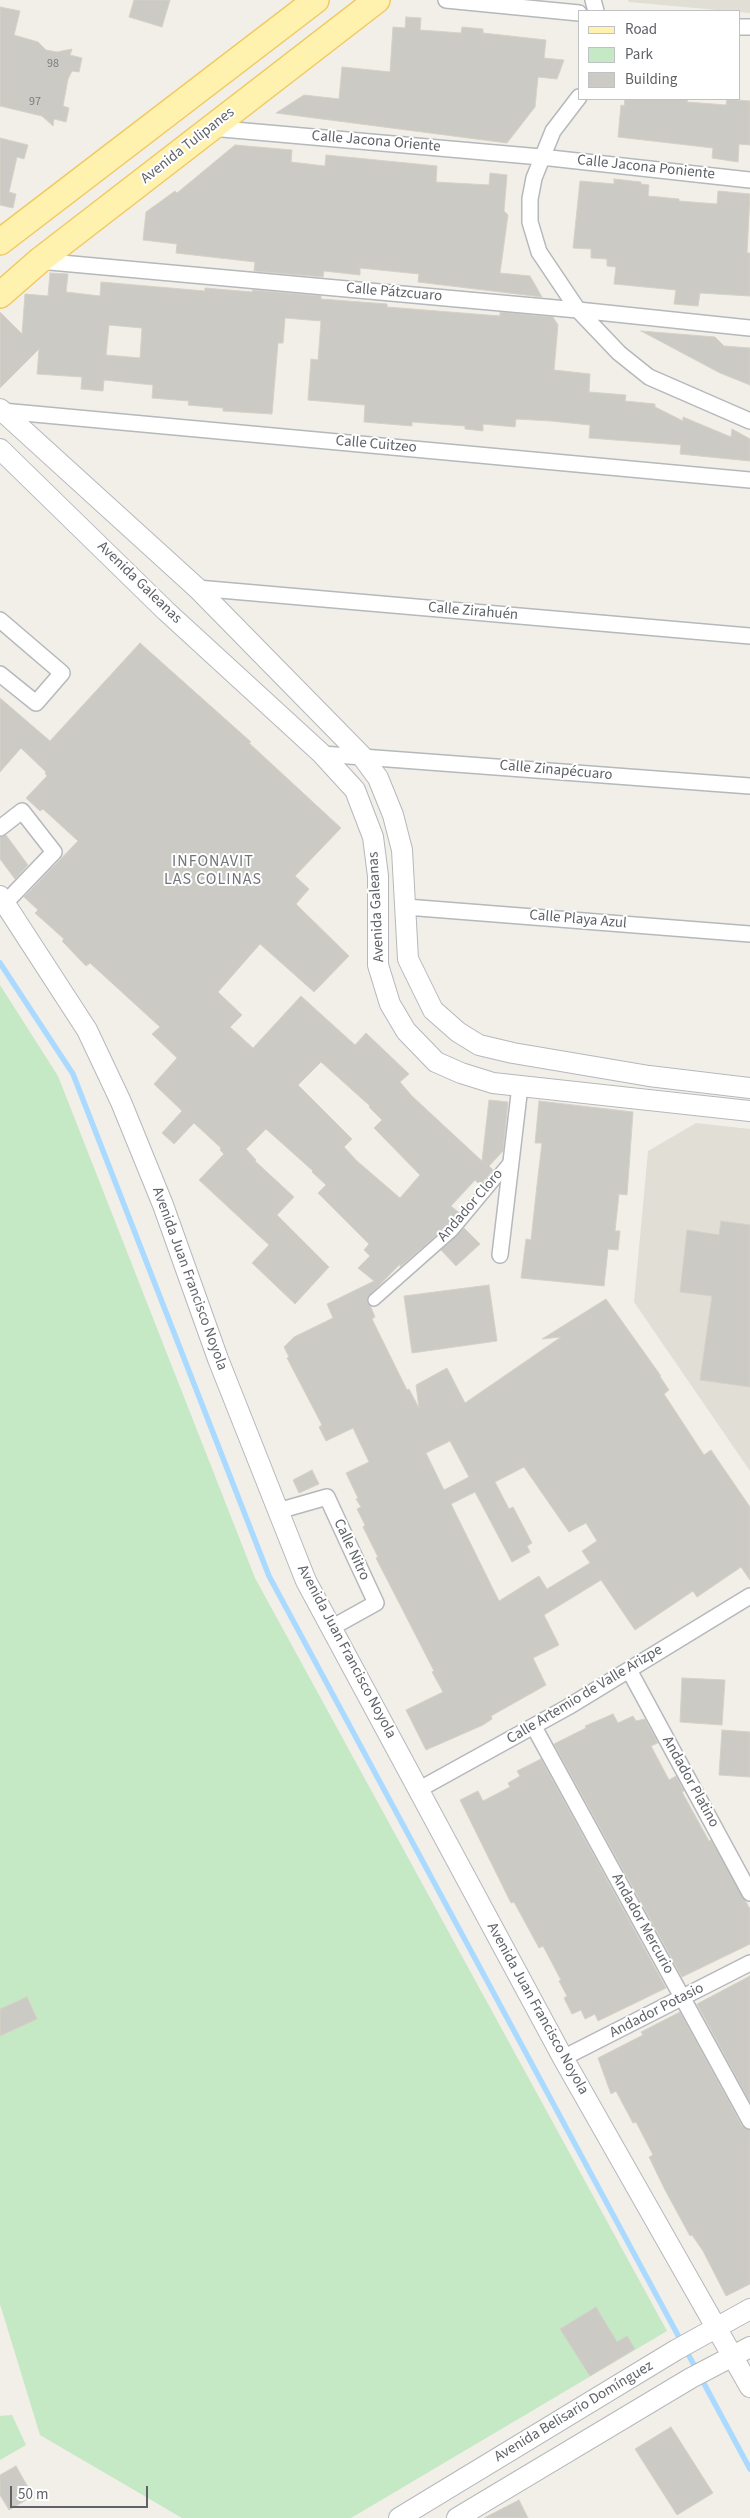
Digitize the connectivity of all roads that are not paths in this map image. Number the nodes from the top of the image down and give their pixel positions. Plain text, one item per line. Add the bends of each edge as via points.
1 (316, 0) edge
2 (377, 0) edge
3 (446, 0) edge
4 (578, 13) edge
5 (578, 98) edge
6 (211, 128) junction
7 (541, 157) junction
8 (750, 180) edge
9 (0, 242) edge
10 (39, 261) junction
11 (0, 295) edge
12 (578, 310) junction
13 (750, 328) edge
14 (1, 410) edge
15 (750, 421) edge
16 (0, 449) edge
17 (750, 480) edge
18 (196, 588) junction
19 (1, 623) edge
20 (750, 636) edge
21 (0, 674) edge
22 (322, 754) junction
23 (362, 755) junction
24 (750, 786) edge
25 (0, 828) edge
26 (2, 899) edge
27 (406, 907) junction
28 (750, 934) edge
29 (649, 1076) junction
30 (520, 1086) junction
31 (750, 1088) edge
32 (646, 1099) junction
33 (750, 1111) edge
34 (512, 1159) junction
35 (500, 1255) dead end
36 (374, 1300) dead end
37 (278, 1511) junction
38 (750, 1596) edge
39 (331, 1628) junction
40 (629, 1670) junction
41 (534, 1727) junction
42 (418, 1790) junction
43 (750, 1893) edge
44 (750, 1963) edge
45 (683, 1998) junction
46 (563, 2058) junction
47 (750, 2120) edge
48 (750, 2310) edge
49 (717, 2328) junction
50 (742, 2352) edge
51 (646, 2368) junction
52 (750, 2387) edge
53 (661, 2396) junction
54 (399, 2518) edge
55 (457, 2518) edge

1 - 9 main road
2 - 6 main road, Avenida Tulipanes
3 - 4 street
5 - 7 street via 552,132
6 - 7 street, Calle Jacona Oriente
6 - 10 main road, Avenida Tulipanes
7 - 8 street, Calle Jacona Poniente
7 - 12 street via 530,199 530,222 539,252
10 - 11 main road, Avenida Tulipanes
10 - 12 street, Calle Pátzcuaro
12 - 13 street, Calle Pátzcuaro
12 - 15 street via 619,354 649,377
14 - 17 street, Calle Cuitzeo
14 - 18 street, Avenida Galeanas
16 - 22 street, Avenida Galeanas via 166,610
18 - 20 street, Calle Zirahuén
18 - 23 street, Avenida Galeanas
19 - 21 street via 62,673 36,703
22 - 23 street, Calle Zinapécuaro
22 - 30 street, Avenida Galeanas via 355,790 373,838 378,876 378,964 390,1004 406,1031 436,1062 493,1083
23 - 24 street, Calle Zinapécuaro
23 - 27 street, Avenida Galeanas via 378,778 393,815 402,850
25 - 26 street via 22,811 54,852
26 - 37 street, Avenida Juan Francisco Noyola via 87,1030 121,1102
27 - 28 street, Calle Playa Azul
27 - 29 street, Avenida Galeanas via 408,959 433,1010 458,1032 480,1045 513,1053
29 - 31 street, Avenida Galeanas
29 - 32 street
30 - 32 street, Avenida Galeanas
30 - 34 street, Andador Cloro
32 - 33 street, Avenida Galeanas
34 - 35 street
34 - 36 street, Andador Cloro via 452,1231
37 - 39 street, Avenida Juan Francisco Noyola via 306,1581
37 - 39 street, Calle Nitro via 327,1497 376,1603
38 - 40 street, Calle Artemio de Valle Arizpe
39 - 42 street, Avenida Juan Francisco Noyola
40 - 41 street, Calle Artemio de Valle Arizpe
40 - 43 street, Andador Platino
41 - 42 street, Calle Artemio de Valle Arizpe
41 - 45 street, Andador Mercurio
42 - 46 street, Avenida Juan Francisco Noyola
44 - 45 street, Andador Potasio
45 - 46 street, Andador Potasio
45 - 47 street, Andador Mercurio
46 - 49 street, Avenida Juan Francisco Noyola
48 - 49 street, Avenida Belisario Domínguez
49 - 50 street, Avenida Juan Francisco Noyola
49 - 51 street, Avenida Belisario Domínguez
50 - 52 street, Avenida Juan Francisco Noyola
50 - 53 street, Avenida Belisario Domínguez
51 - 53 street
51 - 54 street, Avenida Belisario Domínguez
53 - 55 street, Avenida Belisario Domínguez

